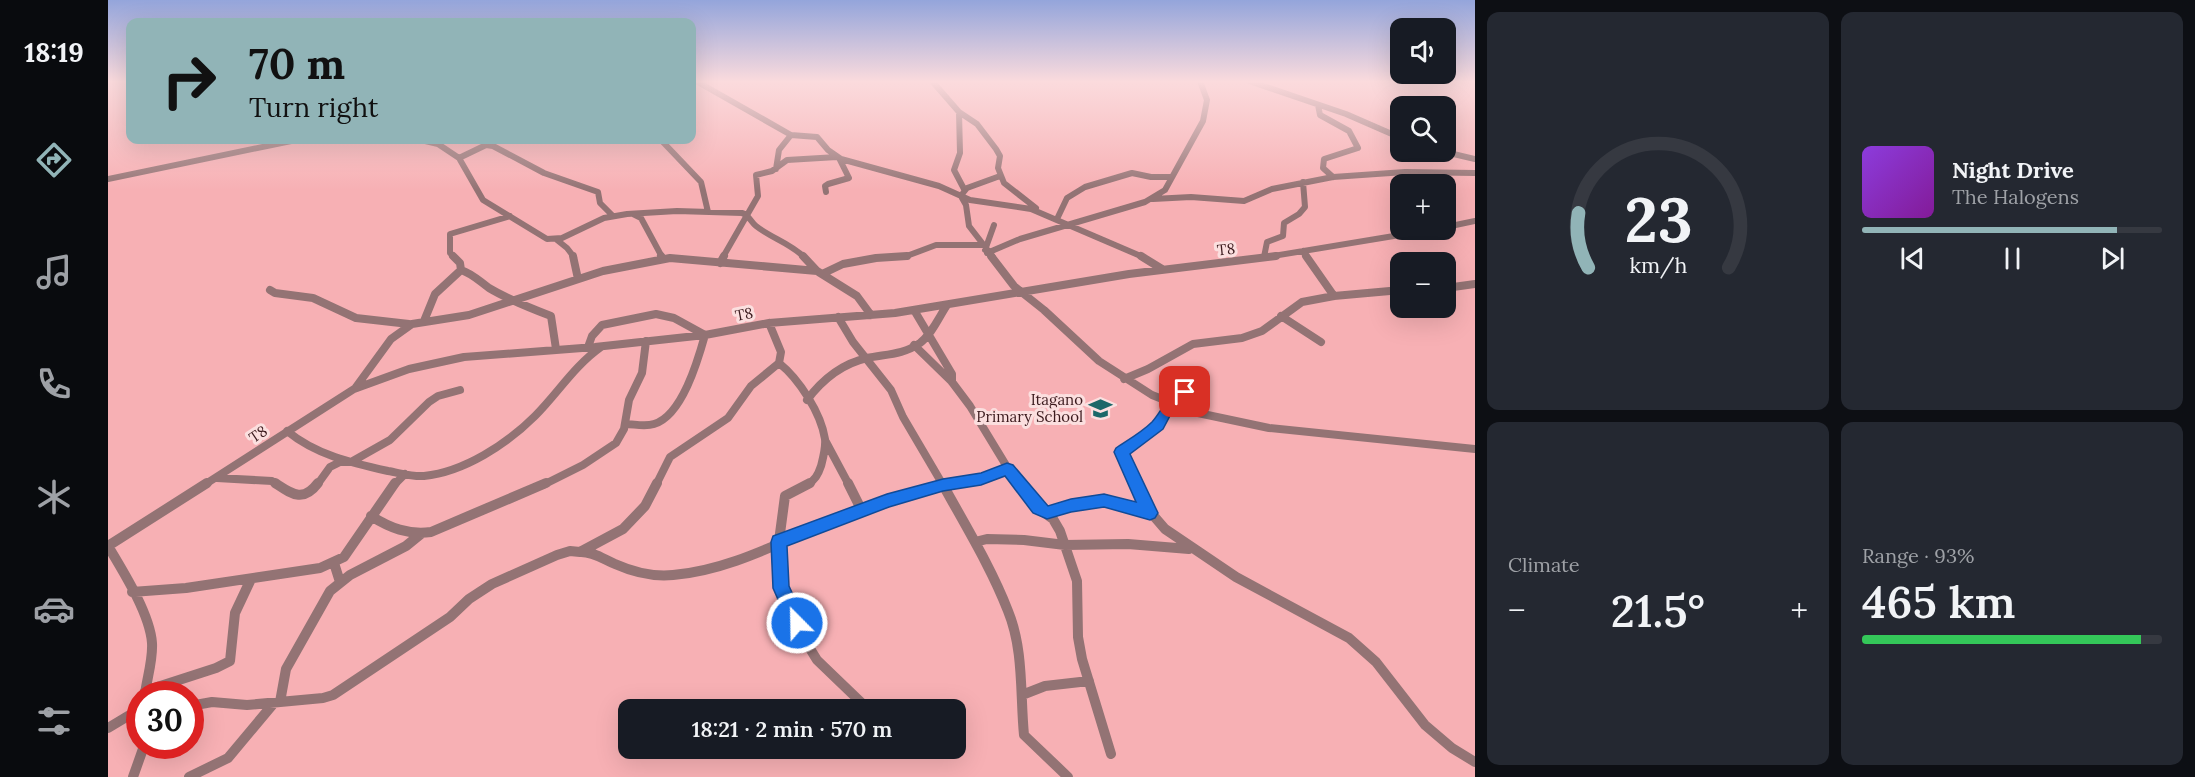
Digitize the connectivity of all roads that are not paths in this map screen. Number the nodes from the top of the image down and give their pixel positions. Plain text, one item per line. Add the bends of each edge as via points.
1 (760, 117) edge
2 (959, 117) edge
3 (967, 117) edge
4 (1203, 117) edge
5 (1324, 117) edge
6 (1355, 117) edge
7 (1390, 133) edge
8 (791, 135) junction
9 (277, 144) edge
10 (438, 144) edge
11 (665, 144) edge
12 (1456, 155) edge
13 (838, 157) junction
14 (459, 158) junction
15 (1475, 159) edge
16 (777, 169) junction
17 (1475, 173) edge
18 (1000, 176) junction
19 (1173, 177) junction
20 (1333, 177) junction
21 (108, 179) edge
22 (1303, 183) junction
23 (826, 192) dead end
24 (951, 192) joint
25 (964, 194) junction
26 (1153, 199) junction
27 (708, 212) junction
28 (633, 214) junction
29 (746, 214) junction
30 (1044, 214) junction
31 (510, 216) junction
32 (613, 216) junction
33 (1057, 219) junction
34 (1475, 221) edge
35 (994, 225) dead end
36 (1070, 225) junction
37 (1456, 225) edge
38 (1390, 237) edge
39 (557, 240) junction
40 (984, 249) junction
41 (1303, 251) junction
42 (1264, 258) junction
43 (663, 259) junction
44 (720, 262) junction
45 (461, 270) junction
46 (1163, 270) junction
47 (820, 272) junction
48 (578, 279) junction
49 (1475, 284) edge
50 (1456, 287) edge
51 (270, 290) dead end
52 (1390, 291) edge
53 (1022, 293) junction
54 (1334, 296) junction
55 (516, 301) junction
56 (947, 305) junction
57 (914, 310) junction
58 (871, 315) junction
59 (1281, 316) junction
60 (838, 317) junction
61 (424, 321) junction
62 (769, 323) junction
63 (412, 324) junction
64 (929, 334) junction
65 (705, 335) junction
66 (646, 341) junction
67 (1321, 342) dead end
68 (914, 345) junction
69 (603, 346) junction
70 (588, 347) junction
71 (556, 349) junction
72 (866, 358) junction
73 (779, 363) junction
74 (1124, 379) junction
75 (1196, 380) dead end
76 (952, 382) junction
77 (354, 389) junction
78 (460, 390) dead end
79 (807, 400) junction
80 (1173, 404) junction
81 (625, 424) junction
82 (287, 431) junction
83 (826, 442) junction
84 (1475, 449) edge
85 (351, 462) junction
86 (1007, 469) junction
87 (405, 474) junction
88 (217, 478) junction
89 (943, 485) junction
90 (861, 509) junction
91 (1047, 513) junction
92 (1150, 513) junction
93 (371, 516) junction
94 (422, 533) junction
95 (779, 542) junction
96 (975, 542) junction
97 (1065, 545) junction
98 (108, 546) edge
99 (1197, 551) junction
100 (580, 552) junction
101 (334, 563) junction
102 (251, 579) junction
103 (340, 582) junction
104 (132, 591) junction
105 (147, 681) edge
106 (180, 681) edge
107 (1089, 681) junction
108 (1022, 695) junction
109 (857, 699) edge
110 (204, 702) edge
111 (277, 703) junction
112 (126, 717) edge
113 (108, 728) edge
114 (1112, 754) dead end
115 (139, 759) edge
116 (1475, 762) edge
117 (133, 777) edge
118 (189, 777) edge
119 (1068, 777) edge

1 - 8 street
2 - 25 street via 960,153 954,170
3 - 18 street via 998,151
4 - 19 street
5 - 20 street via 1352,132 1358,146 1324,159 1323,168
6 - 7 street
8 - 13 street via 814,136
8 - 16 street via 776,157
9 - 21 street
10 - 14 street
11 - 27 street via 701,182
12 - 15 street
13 - 16 street via 788,160
13 - 23 street via 849,178 828,184
13 - 24 street
14 - 31 street via 483,200
14 - 32 street via 486,146 498,147 544,173 598,192 600,203
16 - 29 street via 756,175 758,196
17 - 20 street via 1399,172
18 - 25 street
18 - 30 street
19 - 26 street
19 - 33 street via 1132,173 1085,187 1067,198
20 - 22 street
22 - 26 street via 1264,191 1244,201
22 - 42 street via 1305,207 1284,223 1284,234 1268,242
24 - 25 street
25 - 30 street
25 - 40 street via 969,226
26 - 36 street
27 - 28 street
27 - 29 street
28 - 32 street
28 - 43 street via 641,218
29 - 44 street
29 - 47 street via 756,226 796,249
30 - 33 street
31 - 39 street
31 - 45 street via 450,234 450,253
32 - 39 street
33 - 36 street
34 - 37 street
35 - 40 street
36 - 40 street
36 - 46 street via 1139,255
38 - 41 street, T8
39 - 48 street via 576,261
40 - 47 street via 936,245 904,257 876,258
40 - 53 street
41 - 42 street, T8
41 - 54 street
42 - 46 street, T8
43 - 44 street
43 - 48 street
44 - 47 street
45 - 55 street
45 - 61 street via 435,294
46 - 53 street, T8
47 - 58 street via 858,296
48 - 55 street
49 - 50 street
51 - 63 street via 313,298 356,318
52 - 54 street
53 - 56 street, T8
53 - 74 street
54 - 59 street via 1302,302
55 - 61 street via 460,318
55 - 71 street via 551,316
56 - 57 street, T8
56 - 64 street
57 - 58 street, T8
57 - 64 street
58 - 60 street, T8
59 - 67 street
59 - 74 street via 1251,335 1193,344
60 - 62 street, T8
60 - 72 street
61 - 63 street
62 - 65 street, T8
62 - 73 street via 781,352
63 - 77 street via 391,339
64 - 68 street
64 - 76 street via 952,374
65 - 66 street, T8
65 - 70 street via 689,324 652,313 603,323 593,332
65 - 81 street via 695,369 667,416 657,423
66 - 69 street, T8
66 - 81 street via 642,373 629,400
68 - 72 street via 897,354
68 - 76 street
69 - 70 street, T8
69 - 87 street via 573,369 545,407 513,436 447,472
70 - 71 street, T8
71 - 77 street, T8 via 441,361
72 - 79 street via 829,375
72 - 89 street via 891,390
73 - 79 street via 789,371
73 - 100 street via 751,386 728,418 670,457 645,506 630,523
74 - 80 street
75 - 80 street
76 - 86 street
77 - 82 street, T8
78 - 85 street via 438,396 394,436
79 - 83 street
80 - 84 street via 1269,428
80 - 92 street via 1158,425 1121,452
81 - 94 street via 616,443 574,470 484,512
82 - 85 street via 304,443
82 - 88 street, T8
83 - 90 street
83 - 95 street via 814,481 785,496
85 - 87 street
85 - 88 street via 330,467 317,488 303,495 293,494 272,481
86 - 89 street via 981,479
86 - 91 street via 1038,508
87 - 93 street
88 - 98 street, T8
89 - 90 street
89 - 96 street
90 - 95 street
91 - 92 street via 1104,500
91 - 97 street
92 - 99 street
93 - 94 street via 400,531
93 - 101 street via 349,551
94 - 103 street
95 - 100 street via 715,566 676,575 639,572 590,552
95 - 109 street via 781,588 809,649
96 - 97 street via 1024,540
96 - 108 street via 1009,612
97 - 99 street via 1170,546
97 - 107 street via 1077,580 1079,647
98 - 104 street
99 - 116 street via 1236,577 1349,638 1376,662 1425,725
100 - 111 street via 557,555 492,584 344,689 323,698
101 - 102 street
101 - 103 street
102 - 104 street
102 - 106 street via 236,609 232,655 226,665
103 - 111 street via 330,591 292,655
104 - 105 street via 150,634
107 - 108 street via 1045,686
107 - 114 street
108 - 119 street via 1024,735
110 - 111 street
111 - 118 street via 228,758
112 - 113 street
115 - 117 street

